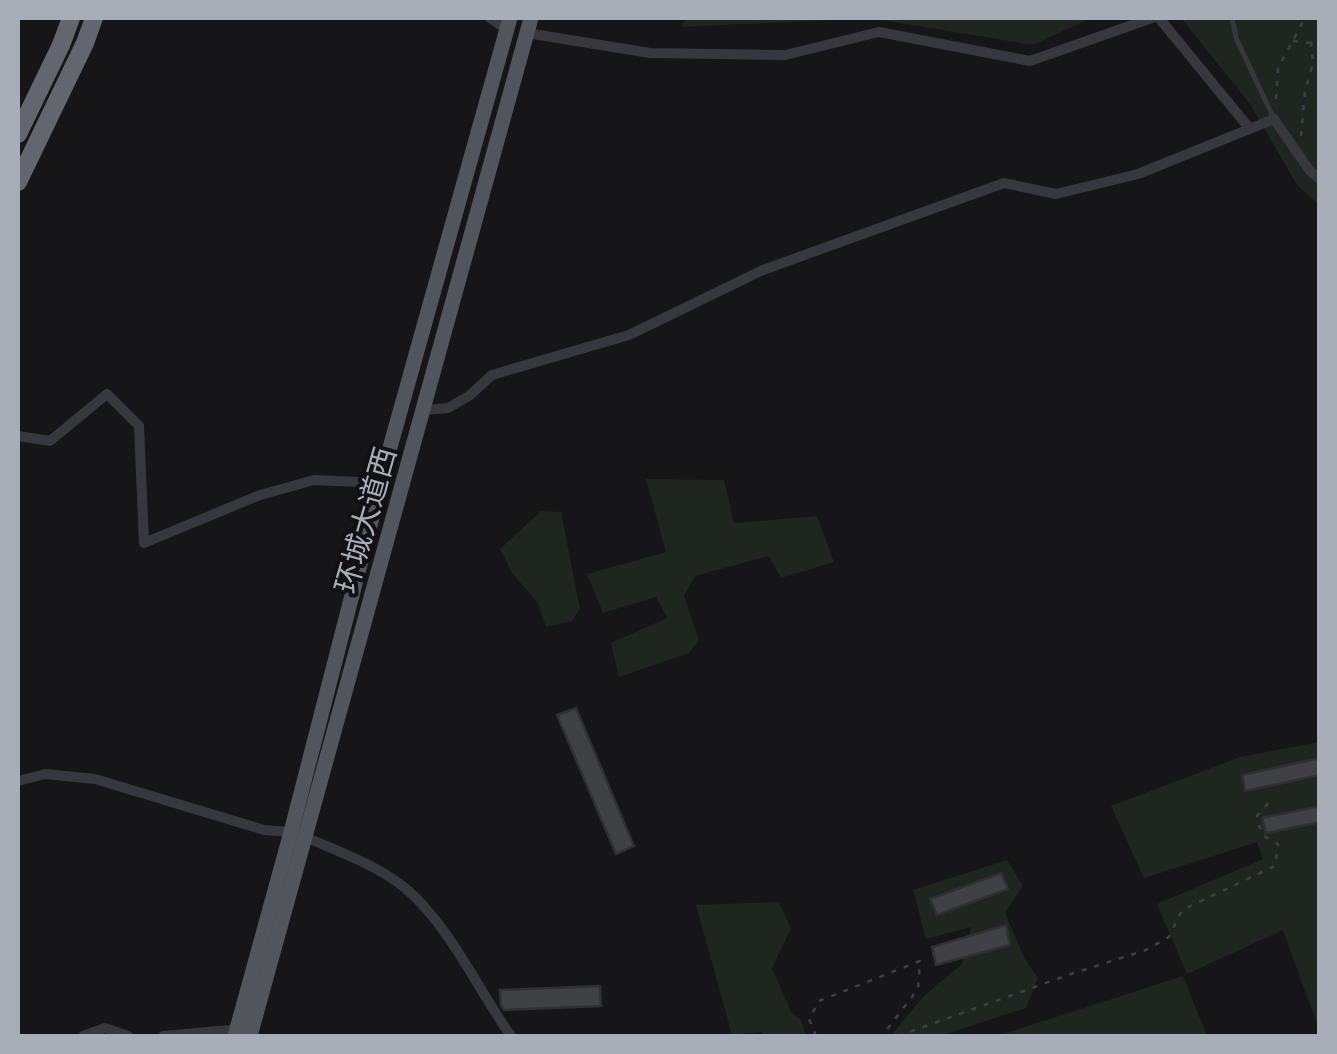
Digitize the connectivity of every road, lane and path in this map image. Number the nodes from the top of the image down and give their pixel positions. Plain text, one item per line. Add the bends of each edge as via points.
1 (71, 18) edge
2 (94, 18) edge
3 (490, 18) edge
4 (1156, 18) edge
5 (1232, 18) edge
6 (1305, 18) edge
7 (509, 24) edge
8 (529, 25) edge
9 (1320, 35) edge
10 (1292, 41) junction
11 (1311, 43) junction
12 (1274, 120) junction
13 (1250, 129) junction
14 (18, 134) edge
15 (1296, 152) junction
16 (1320, 179) edge
17 (18, 182) edge
18 (424, 410) junction
19 (18, 436) edge
20 (381, 482) junction
21 (18, 780) edge
22 (1271, 800) dead end
23 (298, 834) junction
24 (243, 1033) edge
25 (84, 1036) edge
26 (128, 1036) edge
27 (163, 1036) edge
28 (511, 1036) edge
29 (816, 1036) edge
30 (882, 1036) edge
31 (898, 1036) edge

1 - 14 highway
2 - 17 highway
3 - 7 street
4 - 8 street via 1030,61 879,32 785,55 650,53
4 - 13 street
5 - 12 lane
6 - 10 path
7 - 20 main road, 环城大道西
8 - 18 main road, 环城大道西
9 - 11 path
10 - 11 path
10 - 12 path via 1278,68
11 - 15 path
12 - 13 street
12 - 15 street
13 - 18 street via 1138,174 1056,194 1004,183 763,270 629,336 492,375 448,408
15 - 16 street
18 - 23 main road, 环城大道西
19 - 20 street via 50,442 106,394 139,426 144,542 260,494 314,480
20 - 23 main road, 环城大道西
21 - 23 street via 45,774 95,779 264,830
22 - 31 path via 1257,816 1262,835 1278,844 1275,866 1182,910 1169,938
23 - 24 main road, 环城大道西
23 - 28 street via 412,893
24 - 27 street
25 - 26 street via 105,1028
29 - 30 path via 809,1019 819,1001 920,961 918,989

